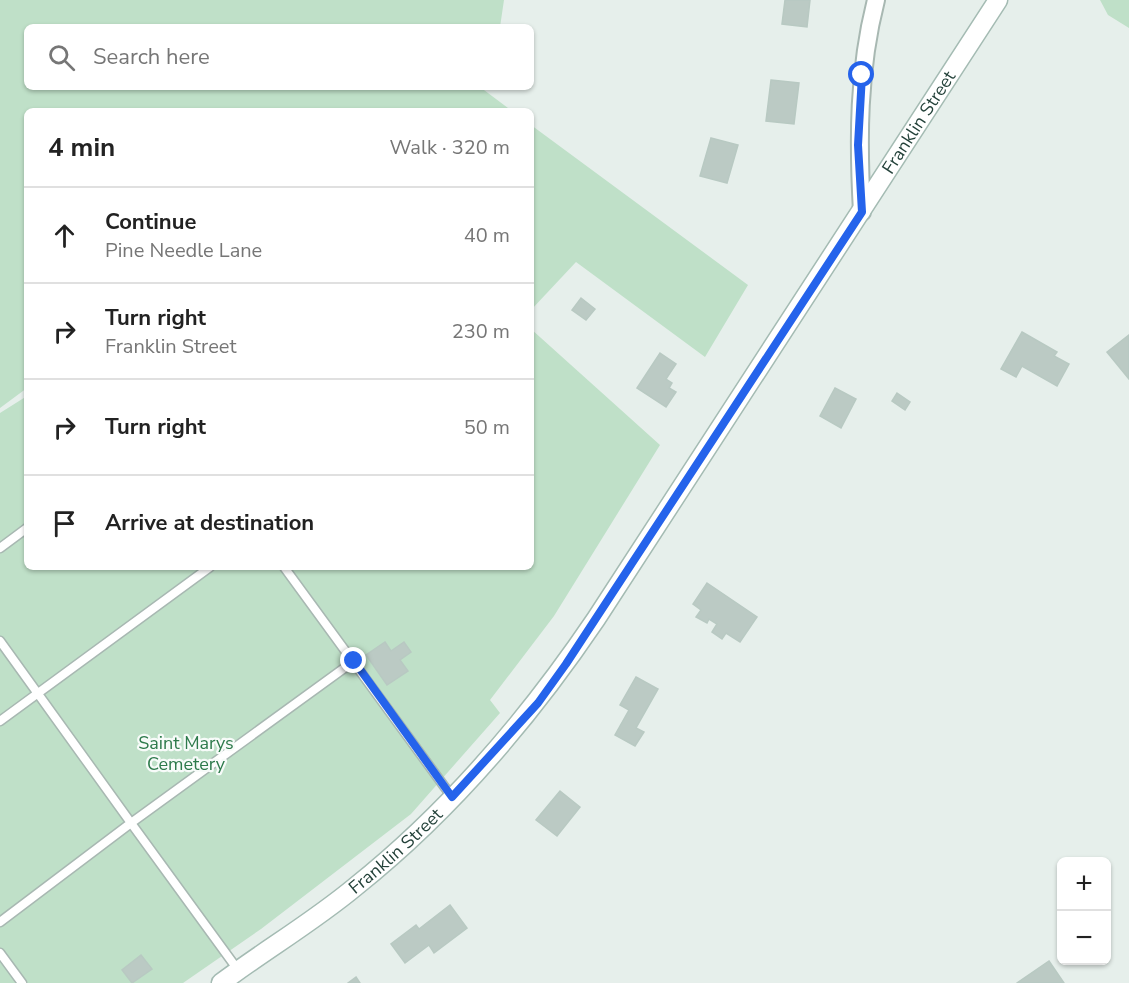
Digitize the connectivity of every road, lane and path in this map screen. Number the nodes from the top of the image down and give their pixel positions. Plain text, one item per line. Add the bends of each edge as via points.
1 (876, 0) edge
2 (998, 0) edge
3 (862, 212) junction
4 (24, 530) edge
5 (0, 548) edge
6 (206, 570) edge
7 (286, 570) edge
8 (0, 641) edge
9 (354, 661) junction
10 (37, 693) junction
11 (0, 721) edge
12 (452, 797) junction
13 (131, 823) junction
14 (0, 922) edge
15 (0, 953) edge
16 (238, 970) junction
17 (22, 983) edge
18 (221, 983) edge

1 - 3 street via 862,75 858,145
2 - 3 street, Franklin Street
3 - 12 street, Franklin Street via 566,664 538,703
4 - 5 lane
6 - 10 lane
7 - 9 lane
8 - 10 lane
9 - 12 lane
9 - 13 lane
10 - 11 lane
10 - 13 lane
12 - 16 street, Franklin Street via 355,887
13 - 14 lane
13 - 16 lane
15 - 17 lane
16 - 18 street, Franklin Street

